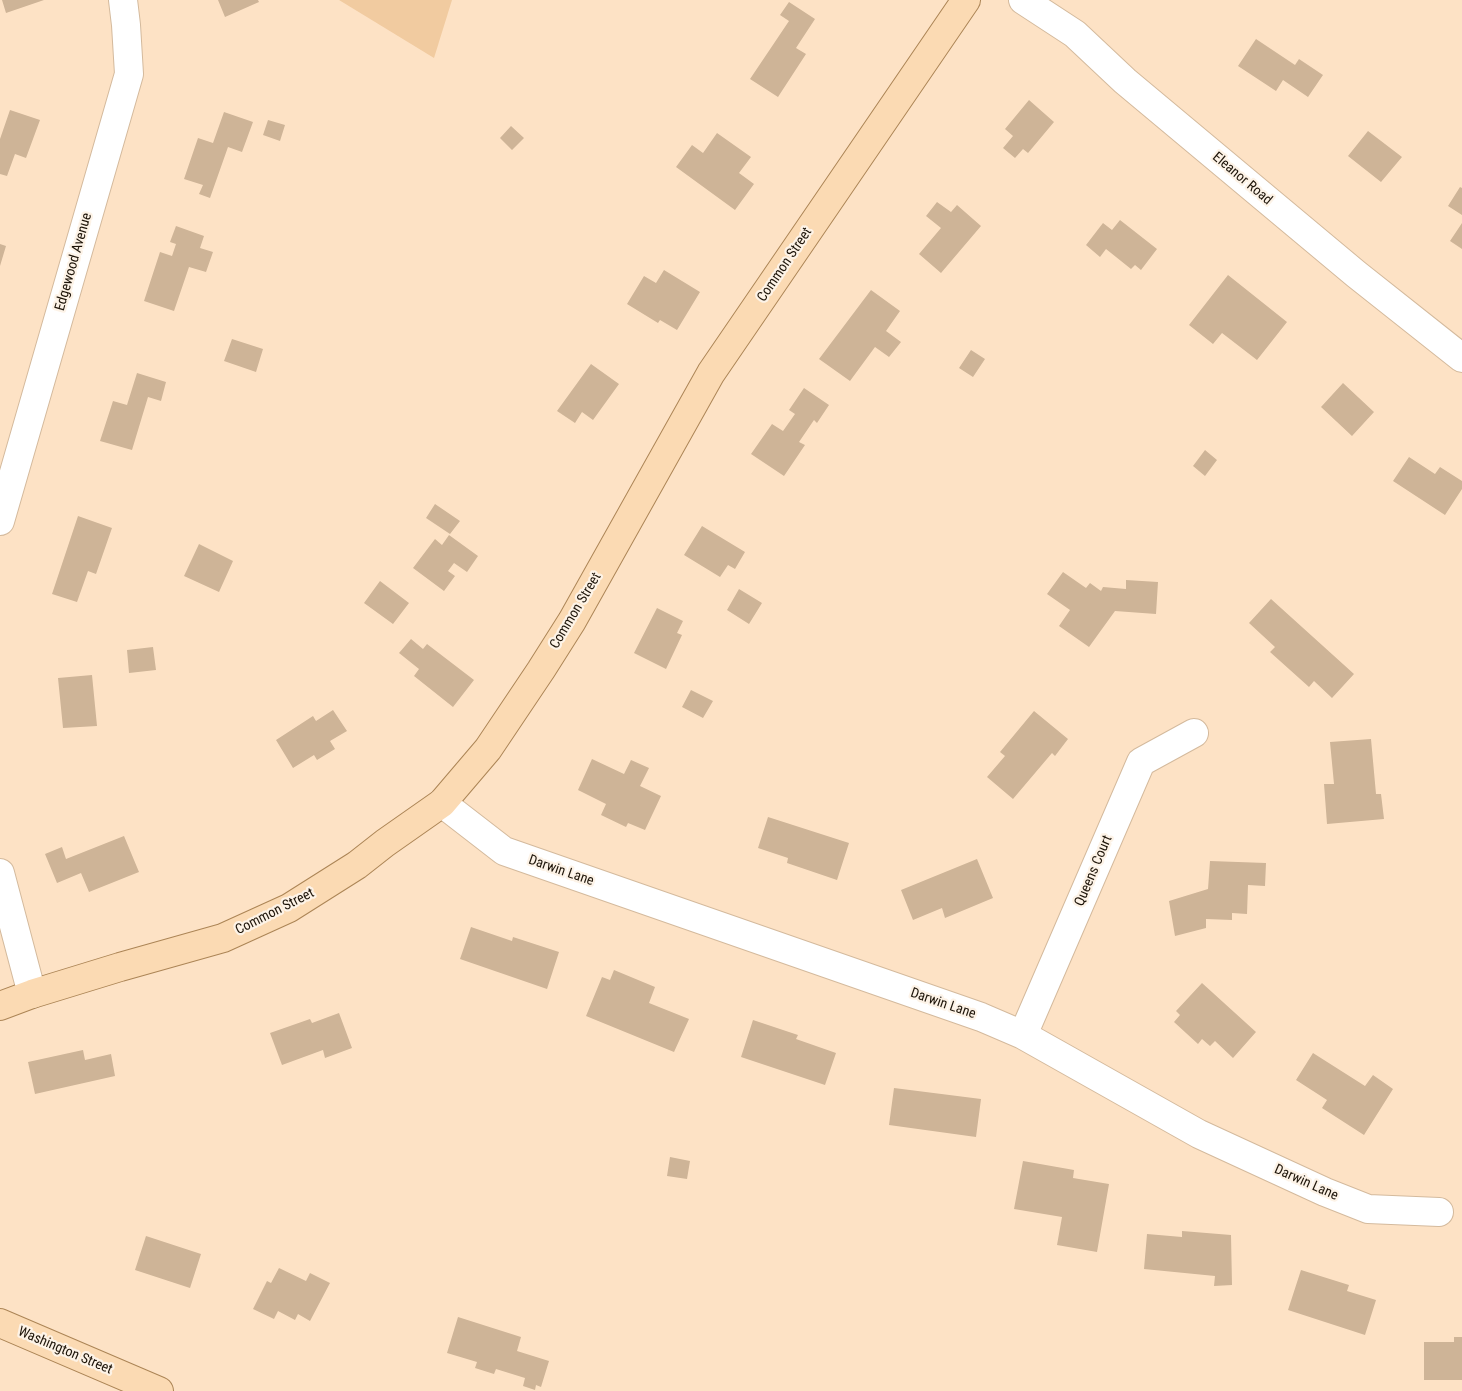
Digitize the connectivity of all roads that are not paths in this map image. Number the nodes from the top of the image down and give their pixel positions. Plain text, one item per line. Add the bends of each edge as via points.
1 (123, 0) edge
2 (966, 0) edge
3 (1023, 0) edge
4 (1462, 358) edge
5 (0, 521) edge
6 (1194, 733) dead end
7 (442, 803) junction
8 (0, 873) edge
9 (32, 994) junction
10 (0, 1006) edge
11 (1023, 1036) junction
12 (1439, 1212) dead end
13 (0, 1323) edge
14 (158, 1391) edge

1 - 5 street, Edgewood Avenue via 129,74
2 - 7 main road, Common Street via 712,373 572,622 546,662 488,749
3 - 4 street, Eleanor Road via 1075,34 1132,88
6 - 11 street, Queens Court via 1141,762
7 - 9 main road, Common Street via 357,865 281,912 223,938
7 - 11 street, Darwin Lane via 504,852 981,1017
8 - 9 street
9 - 10 main road, Common Street
11 - 12 street, Darwin Lane via 1199,1134 1325,1192 1368,1209
13 - 14 main road, Washington Street

